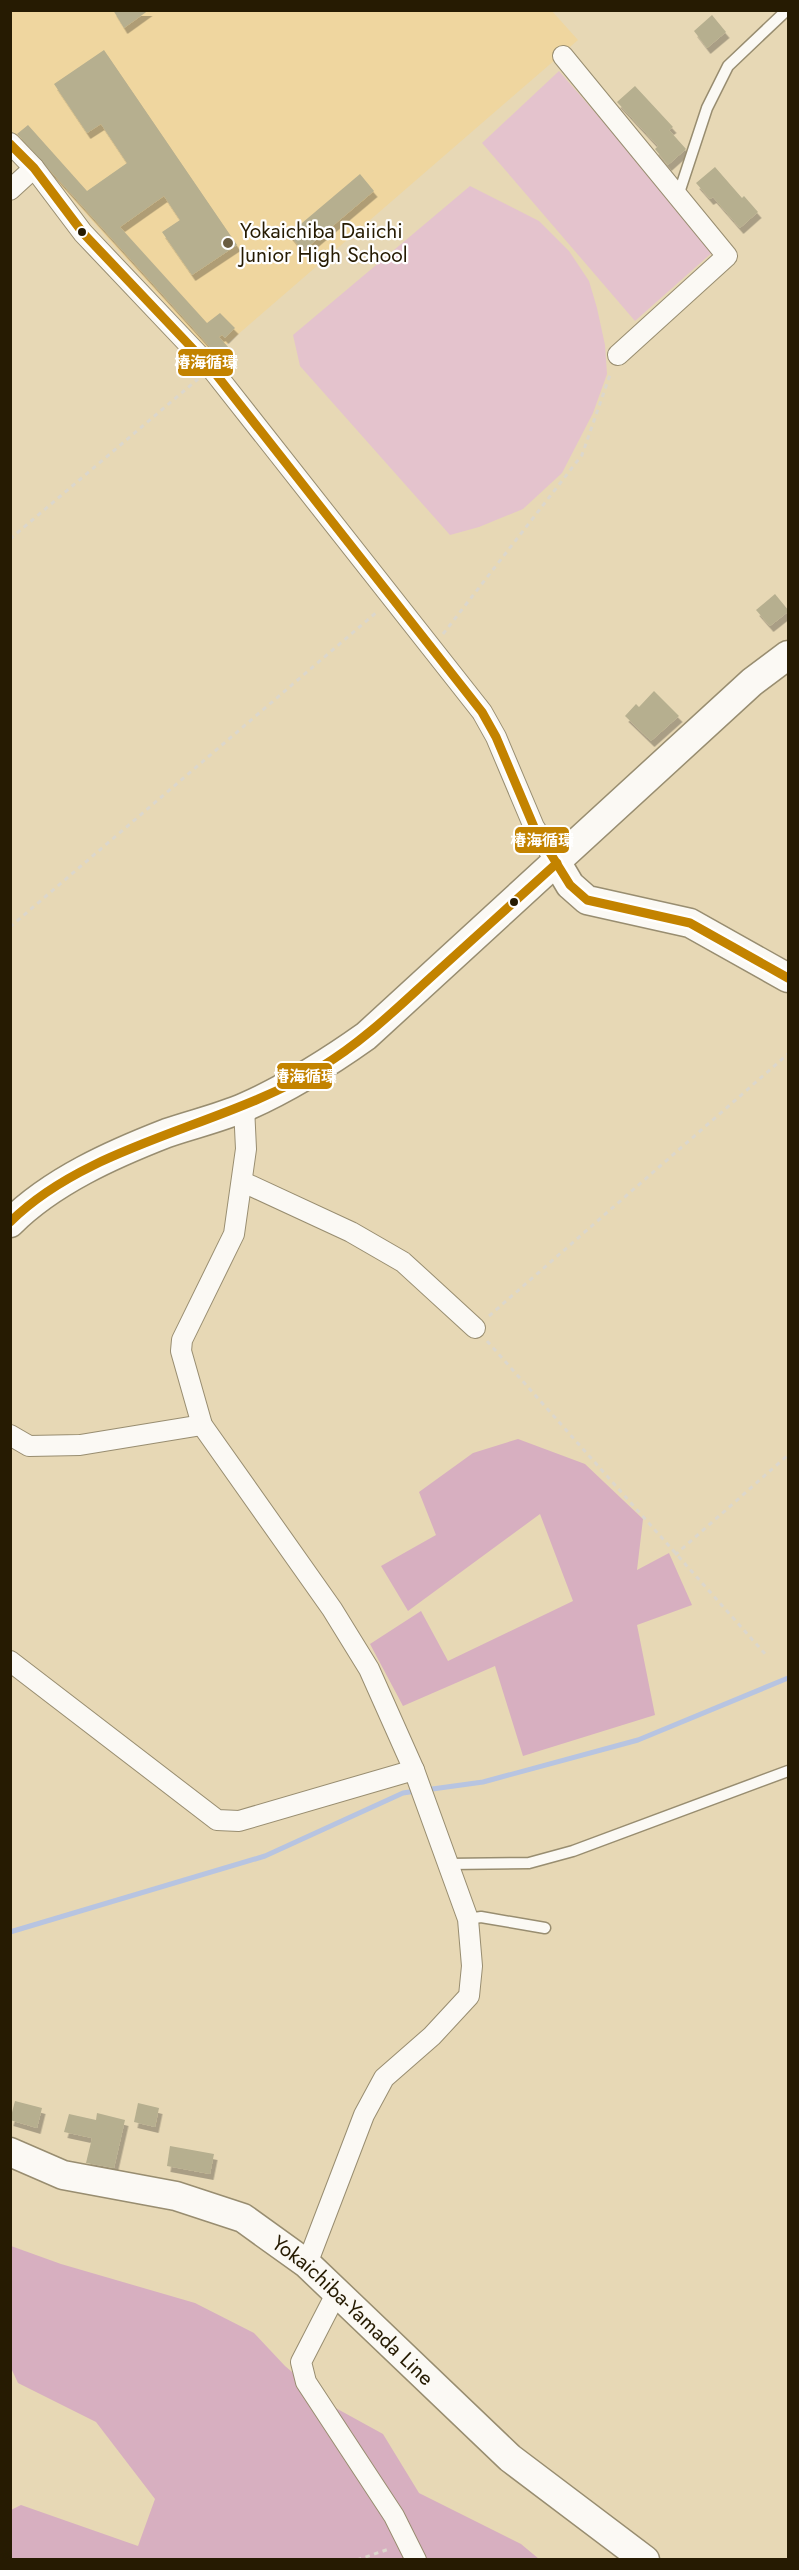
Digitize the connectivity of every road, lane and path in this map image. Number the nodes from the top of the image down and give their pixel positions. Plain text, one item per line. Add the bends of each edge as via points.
1 (787, 10) edge
2 (563, 56) dead end
3 (10, 143) edge
4 (34, 168) junction
5 (10, 190) edge
6 (678, 196) junction
7 (618, 355) joint
8 (211, 368) junction
9 (10, 539) edge
10 (392, 598) junction
11 (431, 650) junction
12 (789, 655) edge
13 (557, 863) junction
14 (10, 927) edge
15 (789, 978) edge
16 (789, 1054) edge
17 (244, 1107) junction
18 (243, 1182) junction
19 (16, 1213) edge
20 (475, 1328) junction
21 (202, 1425) junction
22 (10, 1435) edge
23 (789, 1455) edge
24 (675, 1555) junction
25 (766, 1655) dead end
26 (10, 1661) edge
27 (414, 1770) junction
28 (789, 1771) edge
29 (448, 1864) junction
30 (468, 1919) junction
31 (545, 1928) dead end
32 (10, 2152) edge
33 (307, 2264) junction
34 (336, 2294) junction
35 (412, 2551) edge
36 (357, 2559) edge
37 (645, 2559) edge

1 - 6 lane via 728,66 707,108
2 - 6 street
3 - 4 street
4 - 5 street
4 - 8 street via 83,233
6 - 7 street via 727,256
7 - 11 path via 582,455
8 - 9 path
8 - 10 street
10 - 11 street
10 - 14 path
11 - 13 street via 482,712 534,827
12 - 13 street via 752,682
13 - 15 street via 570,885 587,900 690,923
13 - 17 street via 366,1036 321,1068
16 - 20 path
17 - 18 street
17 - 19 street via 103,1161
18 - 20 street via 351,1232 403,1262
18 - 21 street via 234,1234 182,1340 181,1351
20 - 24 path
21 - 22 street via 80,1445 29,1446
21 - 27 street via 369,1669
23 - 24 path
24 - 25 path
26 - 27 street via 217,1820 239,1821
27 - 29 street
28 - 29 lane via 551,1857 529,1863
29 - 30 street
30 - 31 lane via 480,1917
30 - 33 street via 472,1966 469,1996 432,2036 384,2078 364,2115
32 - 33 street, Yokaichiba-Yamada Line via 63,2175 176,2196 220,2209 243,2218
33 - 34 street, Yokaichiba-Yamada Line
34 - 35 street via 301,2362 306,2382 394,2516
34 - 37 street, Yokaichiba-Yamada Line via 510,2458
35 - 36 path

